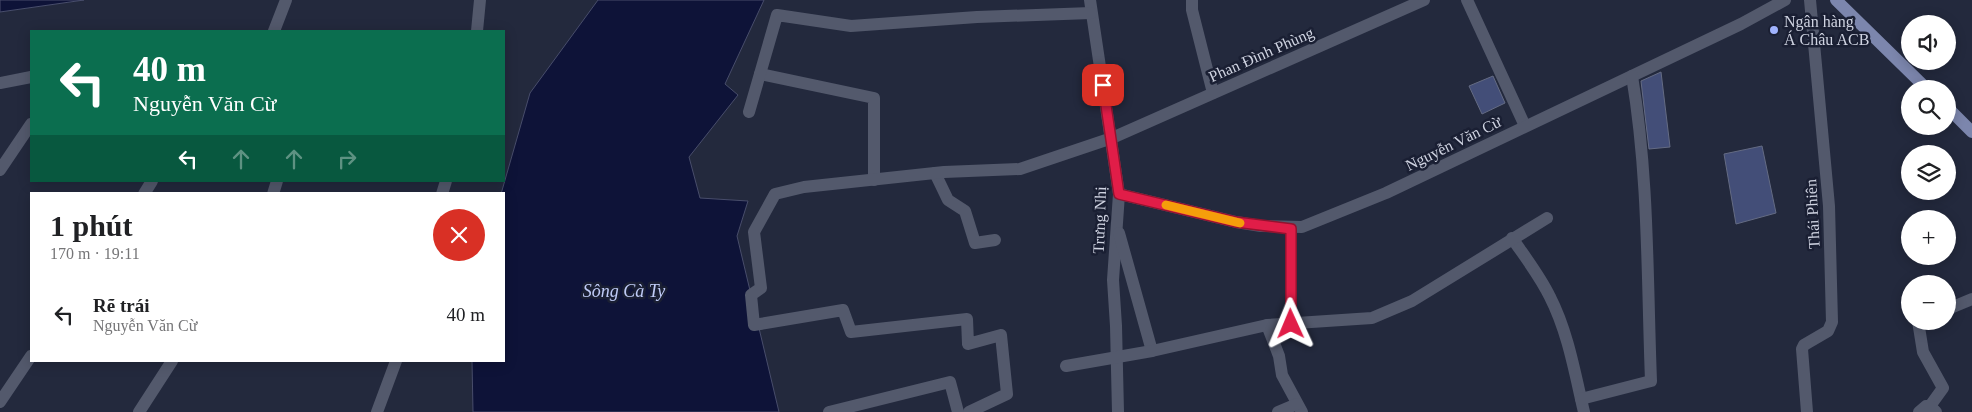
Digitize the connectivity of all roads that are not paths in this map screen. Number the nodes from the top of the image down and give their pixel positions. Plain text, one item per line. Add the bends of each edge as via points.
1 (286, 0) edge
2 (480, 0) edge
3 (1090, 0) edge
4 (1192, 0) edge
5 (1424, 0) edge
6 (1467, 0) edge
7 (1784, 0) edge
8 (1810, 0) edge
9 (1836, 0) edge
10 (1091, 13) junction
11 (274, 30) edge
12 (477, 30) edge
13 (760, 74) junction
14 (1632, 76) junction
15 (30, 77) edge
16 (1918, 80) edge
17 (0, 83) edge
18 (1213, 94) junction
19 (749, 112) dead end
20 (1956, 116) edge
21 (30, 125) edge
22 (1526, 126) junction
23 (1972, 132) edge
24 (1112, 138) junction
25 (0, 170) edge
26 (935, 173) junction
27 (874, 180) junction
28 (1119, 194) junction
29 (1547, 218) dead end
30 (1117, 223) junction
31 (1291, 229) junction
32 (1512, 238) junction
33 (994, 240) dead end
34 (1972, 299) edge
35 (1956, 306) edge
36 (1291, 324) junction
37 (1267, 325) junction
38 (1919, 330) edge
39 (1152, 351) junction
40 (30, 357) edge
41 (1116, 357) junction
42 (171, 362) edge
43 (396, 362) edge
44 (1066, 366) dead end
45 (1581, 399) junction
46 (0, 402) edge
47 (1299, 408) edge
48 (1928, 410) edge
49 (139, 412) edge
50 (377, 412) edge
51 (829, 412) edge
52 (958, 412) edge
53 (969, 412) edge
54 (1118, 412) edge
55 (1278, 412) edge
56 (1584, 412) edge
57 (1808, 412) edge

1 - 11 street
2 - 12 street
3 - 10 street, Trưng Nhị
4 - 18 street
5 - 18 street, Phan Đình Phùng
6 - 22 street
7 - 14 street, Nguyễn Văn Cừ
8 - 57 street, Thái Phiên via 1829,206 1832,322 1828,331 1802,349
9 - 16 main road
10 - 13 street via 852,26 777,15
10 - 24 street, Trưng Nhị
13 - 19 street
13 - 27 street via 874,98
14 - 22 street, Nguyễn Văn Cừ
14 - 45 street via 1648,236 1651,381
15 - 17 street
18 - 24 street, Phan Đình Phùng
20 - 23 main road
21 - 25 street
22 - 31 street, Nguyễn Văn Cừ via 1386,193 1317,222
24 - 26 street, Phan Đình Phùng via 1020,169
24 - 28 street, Trưng Nhị
26 - 27 street, Phan Đình Phùng
26 - 33 street via 948,200 965,211 975,243
27 - 53 street, Phan Đình Phùng via 804,187 775,194 754,232 761,288 751,294 754,325 843,310 851,332 967,319 968,344 1001,335 1006,394
28 - 30 street, Trưng Nhị
28 - 31 street, Nguyễn Văn Cừ via 1236,222
29 - 32 street
30 - 39 street
30 - 41 street, Trưng Nhị via 1113,280
31 - 36 street
32 - 36 street via 1412,301 1372,318
32 - 45 street via 1550,297 1563,329
34 - 35 street
36 - 37 street
37 - 39 street
37 - 47 street via 1279,356 1282,375
38 - 48 street via 1923,352 1943,388
39 - 41 street
40 - 46 street
41 - 44 street
41 - 54 street, Trưng Nhị
42 - 49 street
43 - 50 street
45 - 56 street
47 - 55 street
51 - 52 street via 950,382

